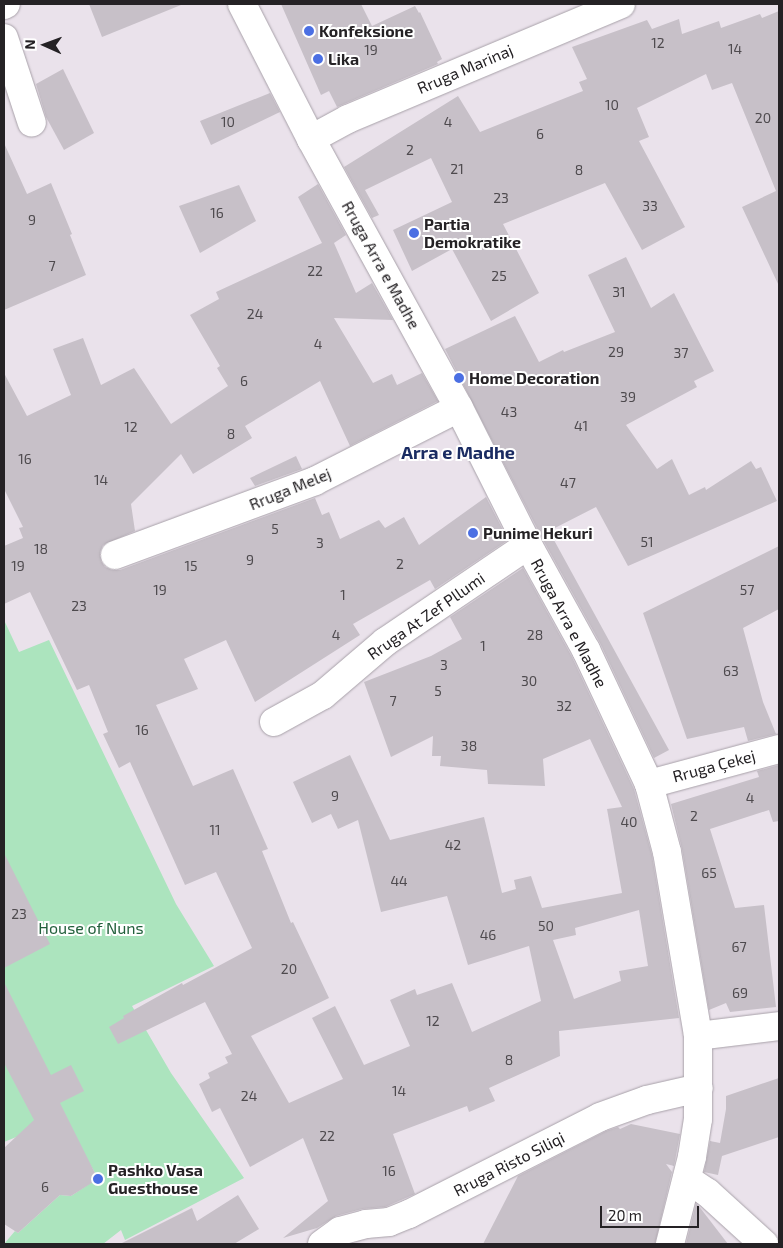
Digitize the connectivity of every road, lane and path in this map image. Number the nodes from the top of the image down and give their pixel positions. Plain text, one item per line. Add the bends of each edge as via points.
1 (242, 4) edge
2 (621, 4) edge
3 (4, 38) edge
4 (32, 123) dead end
5 (311, 139) junction
6 (459, 408) junction
7 (528, 546) junction
8 (115, 555) dead end
9 (274, 722) dead end
10 (779, 749) edge
11 (649, 784) junction
12 (779, 1026) edge
13 (698, 1036) junction
14 (699, 1088) junction
15 (687, 1179) junction
16 (322, 1244) edge
17 (670, 1244) edge
18 (764, 1244) edge

1 - 5 street, Rruga Arra e Madhe
2 - 5 street, Rruga Marinaj via 348,119
3 - 4 street
5 - 6 street, Rruga Arra e Madhe
6 - 7 street, Rruga Arra e Madhe
6 - 8 street, Rruga Melej via 315,481
7 - 9 street, Rruga At Zef Pllumi via 385,642 323,695
7 - 11 street, Rruga Arra e Madhe via 586,650
10 - 11 street, Rruga Çekej
11 - 13 street, Rruga Arra e Madhe via 669,862
12 - 13 street
13 - 14 street, Rruga Arra e Madhe
14 - 15 street, Rruga Arra e Madhe via 698,1119
14 - 16 street, Rruga Risto Siliqi via 647,1100 600,1117 409,1214 388,1222 340,1231
15 - 17 street, Rruga Arra e Madhe
15 - 18 street via 708,1193

